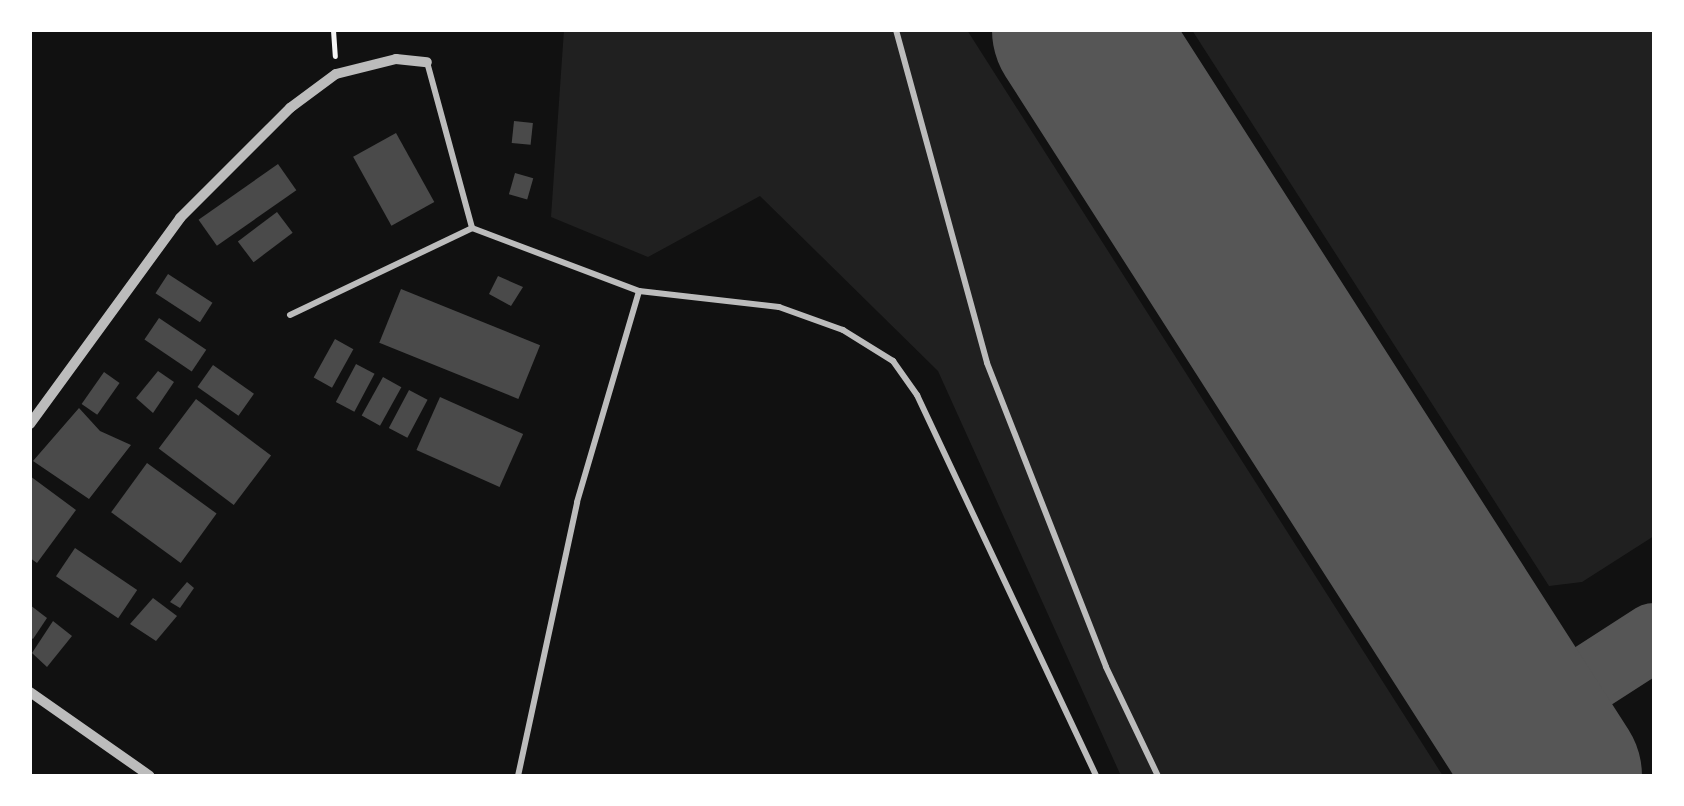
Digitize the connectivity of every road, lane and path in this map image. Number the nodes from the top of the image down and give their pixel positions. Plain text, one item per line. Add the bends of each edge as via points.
1 (333, 30) edge
2 (896, 30) edge
3 (427, 62) joint
4 (336, 74) junction
5 (472, 228) junction
6 (639, 292) junction
7 (290, 315) dead end
8 (30, 424) edge
9 (30, 692) edge
10 (150, 776) edge
11 (518, 776) edge
12 (1096, 776) edge
13 (1158, 776) edge

1 - 4 path
2 - 13 lane via 987,363 1106,667
3 - 4 street via 396,59
3 - 5 lane
4 - 8 street via 277,120 180,218
5 - 6 lane
5 - 7 lane
6 - 11 lane via 577,502
6 - 12 lane via 779,307 843,330 893,361 925,412
9 - 10 street

